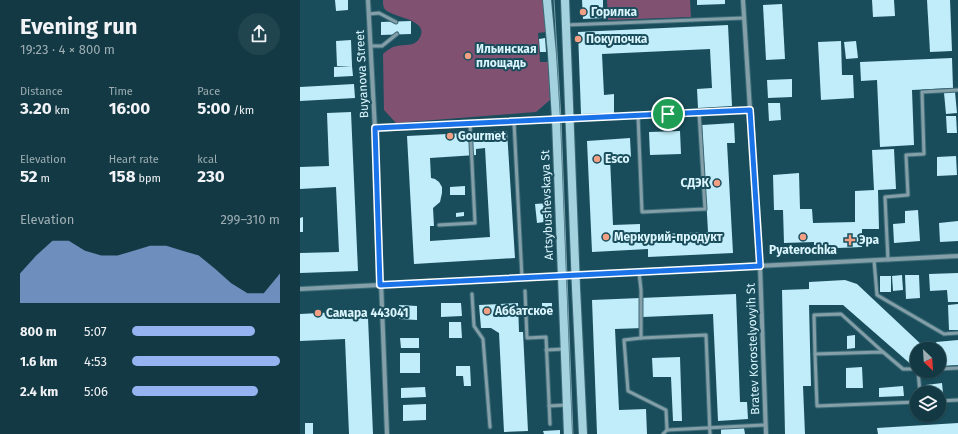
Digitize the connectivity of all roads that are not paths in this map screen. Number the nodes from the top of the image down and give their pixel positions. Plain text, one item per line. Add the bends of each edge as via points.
1 (368, 0) edge
2 (547, 0) edge
3 (565, 0) edge
4 (743, 0) edge
5 (368, 14) junction
6 (744, 18) junction
7 (396, 22) dead end
8 (566, 25) junction
9 (397, 34) dead end
10 (371, 46) junction
11 (958, 90) edge
12 (750, 110) junction
13 (699, 112) junction
14 (638, 115) junction
15 (556, 119) junction
16 (570, 119) junction
17 (514, 122) junction
18 (470, 124) junction
19 (375, 128) junction
20 (439, 225) dead end
21 (958, 256) edge
22 (874, 260) junction
23 (888, 260) junction
24 (760, 266) junction
25 (639, 272) junction
26 (576, 275) junction
27 (562, 276) junction
28 (522, 278) junction
29 (380, 285) junction
30 (300, 289) edge
31 (525, 291) dead end
32 (472, 294) dead end
33 (958, 333) edge
34 (641, 338) junction
35 (564, 349) junction
36 (546, 350) junction
37 (883, 352) junction
38 (815, 354) junction
39 (946, 368) edge
40 (958, 368) edge
41 (910, 369) edge
42 (958, 400) edge
43 (946, 401) edge
44 (910, 402) edge
45 (567, 405) junction
46 (549, 406) junction
47 (550, 424) dead end
48 (765, 425) junction
49 (490, 427) dead end
50 (710, 428) junction
51 (667, 430) junction
52 (387, 434) edge
53 (568, 434) edge
54 (583, 434) edge
55 (663, 434) edge
56 (710, 434) edge
57 (766, 434) edge

1 - 5 street, Buyanova Street
2 - 15 main road, Artsybushevskaya St
3 - 8 main road
4 - 6 street, Bratev Korostelyovyih St
5 - 7 lane via 379,13
5 - 10 street, Buyanova Street
6 - 8 lane
6 - 12 street, Bratev Korostelyovyih St
8 - 16 main road
9 - 10 lane via 382,46
10 - 19 street, Buyanova Street
11 - 23 lane via 922,92 924,154 906,155 908,195 885,197
12 - 13 street
12 - 24 street, Bratev Korostelyovyih St
13 - 14 street
13 - 14 lane via 704,209 642,212
14 - 16 street
15 - 16 street
15 - 17 street
15 - 27 main road, Artsybushevskaya St
16 - 26 main road
17 - 18 street
17 - 28 lane
18 - 19 street
18 - 20 lane via 475,223
19 - 29 street, Buyanova Street
21 - 23 street
22 - 23 street
22 - 24 street
22 - 33 lane via 877,295 944,334
24 - 25 street
24 - 48 street, Bratev Korostelyovyih St
25 - 26 street
25 - 34 lane
26 - 27 street
26 - 54 main road
27 - 28 street
27 - 35 main road, Artsybushevskaya St
28 - 29 street
29 - 30 street
29 - 52 street, Buyanova Street
31 - 36 lane via 527,338 546,337
32 - 49 lane via 474,326 483,339
34 - 50 lane via 706,335
34 - 51 lane via 624,340 628,391 666,410
35 - 36 lane
35 - 45 main road, Artsybushevskaya St
36 - 46 lane
37 - 38 lane
37 - 38 lane via 841,314 814,315
37 - 41 lane via 903,369
38 - 44 lane via 817,406
39 - 40 lane
42 - 43 lane
45 - 46 lane
45 - 53 main road, Artsybushevskaya St
46 - 47 lane
48 - 50 lane
48 - 57 street, Bratev Korostelyovyih St
50 - 51 lane
50 - 56 lane
51 - 55 lane

